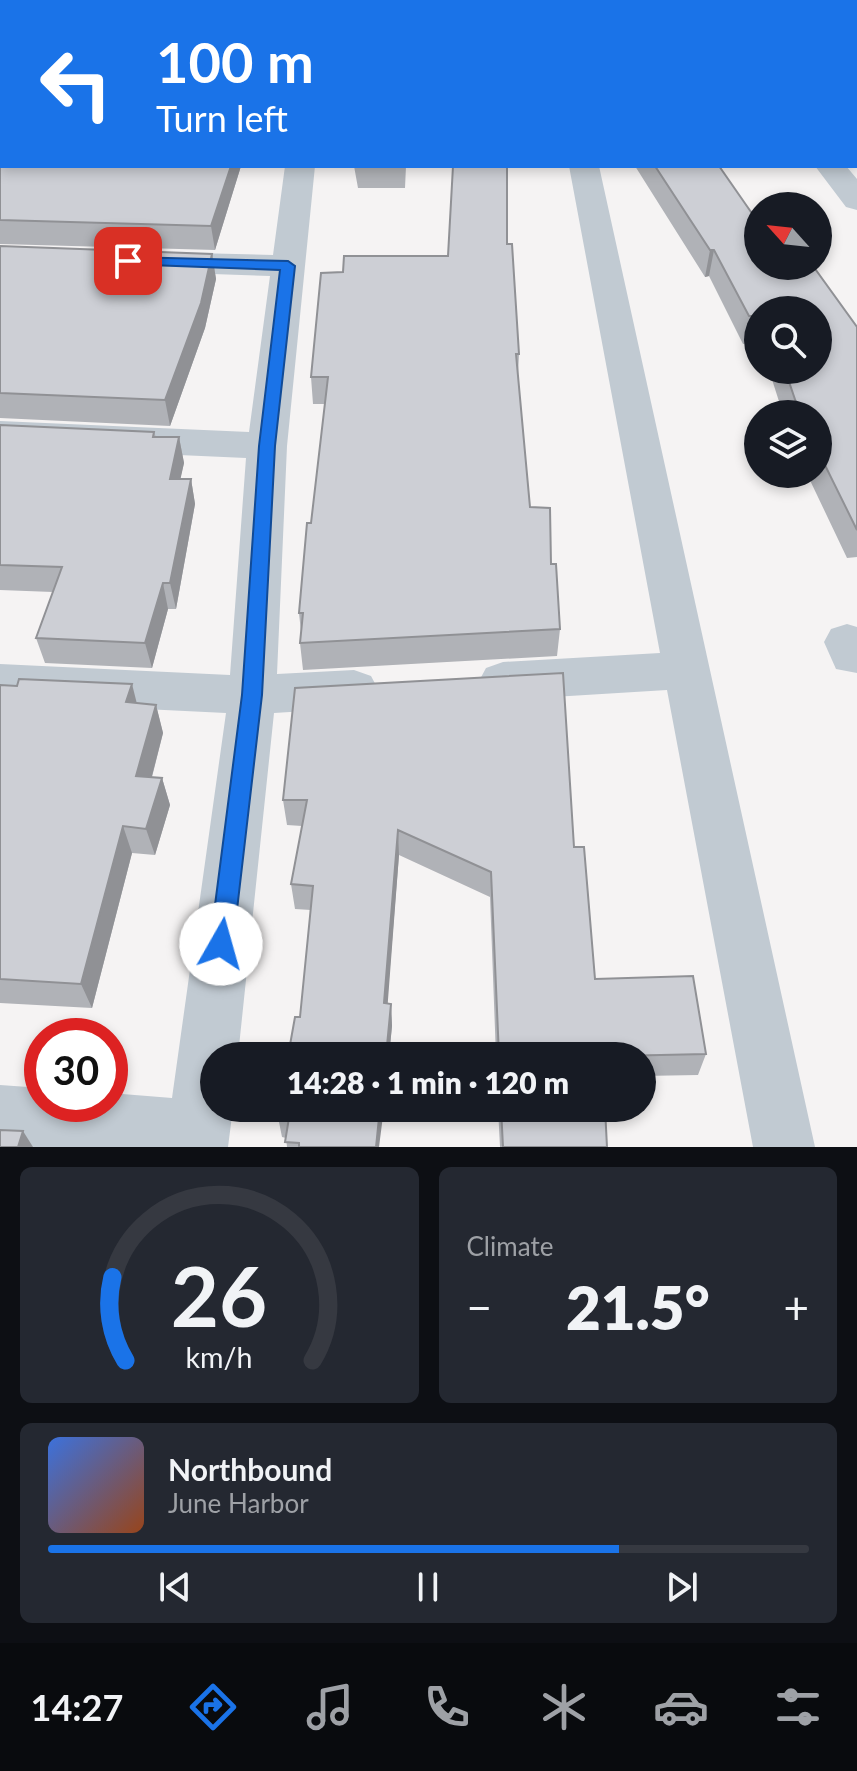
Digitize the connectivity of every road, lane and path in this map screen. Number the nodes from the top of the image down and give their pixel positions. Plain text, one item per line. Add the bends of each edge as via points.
1 (300, 168) edge
2 (584, 168) edge
3 (832, 168) edge
4 (857, 200) edge
5 (128, 261) edge
6 (288, 266) junction
7 (0, 434) edge
8 (267, 446) junction
9 (688, 670) junction
10 (0, 683) edge
11 (456, 683) edge
12 (393, 687) edge
13 (252, 695) junction
14 (0, 1116) edge
15 (198, 1139) edge
16 (784, 1147) edge

1 - 6 street
2 - 9 street
3 - 4 street
5 - 6 street
6 - 8 street
7 - 8 street
8 - 13 street
9 - 11 street
9 - 16 street
10 - 13 street
12 - 13 street
13 - 15 street
14 - 15 street

